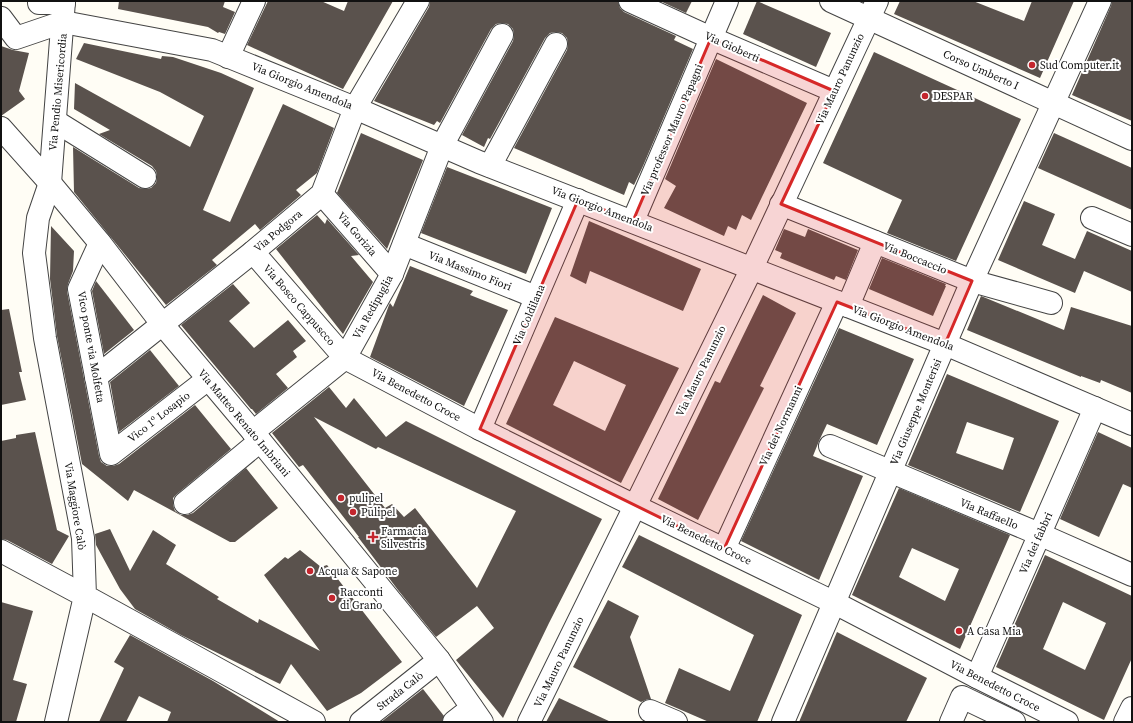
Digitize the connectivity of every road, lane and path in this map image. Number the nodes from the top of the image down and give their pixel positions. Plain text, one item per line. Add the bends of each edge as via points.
1 (39, 1) edge
2 (254, 1) edge
3 (418, 1) edge
4 (630, 1) edge
5 (727, 1) edge
6 (831, 1) edge
7 (1100, 1) edge
8 (68, 7) edge
9 (873, 10) edge
10 (1, 18) edge
11 (502, 35) dead end
12 (711, 38) junction
13 (556, 44) dead end
14 (228, 57) junction
15 (834, 91) junction
16 (1054, 103) junction
17 (355, 108) junction
18 (56, 121) junction
19 (1, 128) edge
20 (1132, 139) edge
21 (442, 146) junction
22 (490, 166) junction
23 (145, 177) dead end
24 (50, 183) junction
25 (322, 194) junction
26 (578, 200) junction
27 (781, 204) junction
28 (1092, 218) dead end
29 (633, 221) junction
30 (1132, 235) edge
31 (875, 242) junction
32 (100, 243) junction
33 (404, 244) junction
34 (253, 252) junction
35 (752, 268) junction
36 (392, 274) junction
37 (972, 281) junction
38 (536, 297) junction
39 (1051, 303) dead end
40 (843, 304) junction
41 (163, 325) junction
42 (945, 344) junction
43 (344, 358) junction
44 (96, 377) junction
45 (208, 379) junction
46 (1095, 408) junction
47 (1132, 424) edge
48 (480, 429) junction
49 (257, 436) junction
50 (830, 446) dead end
51 (111, 454) joint
52 (890, 473) junction
53 (185, 503) dead end
54 (635, 506) junction
55 (1039, 534) junction
56 (724, 549) junction
57 (1, 551) edge
58 (1132, 575) edge
59 (85, 596) junction
60 (835, 603) junction
61 (439, 660) junction
62 (977, 677) junction
63 (1132, 708) edge
64 (650, 712) dead end
65 (477, 715) edge
66 (56, 722) edge
67 (313, 722) edge
68 (361, 722) edge
69 (454, 722) edge
70 (529, 722) edge
71 (676, 722) edge
72 (783, 722) edge
73 (951, 722) edge
74 (1014, 722) edge
75 (1067, 722) edge
76 (1125, 722) edge

1 - 8 street, Via Giorgio Amendola
2 - 14 street
3 - 17 street, Via Podgora
4 - 12 street, Via Gioberti
5 - 12 street, Via professor Mauro Papagni
6 - 9 street, Corso Umberto I
7 - 16 street, Via Giuseppe Monterisi
8 - 10 street via 16,38
8 - 14 street, Via Giorgio Amendola
8 - 18 street, Via Pendio Misericordia
9 - 15 street, Via Mauro Panunzio
9 - 16 street, Corso Umberto I
11 - 21 street, Via Redipuglia
12 - 15 street, Via Gioberti
12 - 29 street, Via professor Mauro Papagni
13 - 22 street
14 - 17 street, Via Giorgio Amendola
15 - 27 street, Via Mauro Panunzio
16 - 20 street, Corso Umberto I
16 - 37 street, Via Giuseppe Monterisi
17 - 21 street, Via Giorgio Amendola
17 - 25 street, Via Podgora
18 - 23 street
18 - 24 street, Via Pendio Misericordia
19 - 24 street, Via Matteo Renato Imbriani
21 - 22 street, Via Giorgio Amendola
21 - 33 street, Via Redipuglia
22 - 26 street, Via Giorgio Amendola
24 - 32 street, Via Matteo Renato Imbriani
24 - 59 street, Via Maggiore Calò via 38,218 34,253 45,338 83,538
25 - 34 street, Via Podgora
25 - 36 street, Via Gorizia
26 - 29 street, Via Giorgio Amendola
26 - 38 street, Via Coldilana
27 - 31 street, Via Boccaccio
27 - 35 street, Via Mauro Panunzio
28 - 30 street
29 - 35 street, Via Giorgio Amendola
31 - 37 street, Via Boccaccio
31 - 40 street, Via dei Normanni
32 - 41 street, Via Matteo Renato Imbriani
32 - 44 street, Vico ponte via Molfetta via 78,288
33 - 36 street, Via Redipuglia
33 - 38 street, Via Massimo Fiori
34 - 41 street, Via Podgora
34 - 43 street, Via Bosco Cappuscco
35 - 40 street, Via Giorgio Amendola
35 - 54 street, Via Mauro Panunzio
36 - 43 street, Via Redipuglia
37 - 39 street, Via Boccaccio
37 - 42 street, Via Giuseppe Monterisi
38 - 48 street, Via Coldilana
40 - 42 street, Via Giorgio Amendola
40 - 56 street, Via dei Normanni
41 - 44 street, Via Podgora
41 - 45 street, Via Matteo Renato Imbriani
42 - 46 street, Via Giorgio Amendola
42 - 52 street, Via Giuseppe Monterisi
43 - 48 street, Via Benedetto Croce
43 - 49 street, Via Redipuglia
44 - 51 street, Vico ponte via Molfetta
45 - 49 street, Via Matteo Renato Imbriani
45 - 51 street, Vico 1º Losapio
46 - 47 street, Via Giorgio Amendola
46 - 55 street, Via dei fabbri
48 - 54 street, Via Benedetto Croce
49 - 53 street, Via Redipuglia
49 - 61 street, Via Matteo Renato Imbriani
50 - 52 street, Via Raffaello
52 - 55 street, Via Raffaello
52 - 60 street, Via Giuseppe Monterisi
54 - 56 street, Via Benedetto Croce
54 - 70 street, Via Mauro Panunzio
55 - 58 street, Via Raffaello
55 - 62 street, Via dei fabbri
56 - 60 street, Via Benedetto Croce
57 - 59 street
59 - 66 street, Via Maggiore Calò
59 - 67 street
60 - 62 street, Via Benedetto Croce
60 - 72 street, Via Giuseppe Monterisi
61 - 65 street, Via Matteo Renato Imbriani
61 - 68 street, Strada Calò
62 - 75 street, Via Benedetto Croce
63 - 76 street
64 - 71 street
65 - 69 street
73 - 74 street via 962,697

